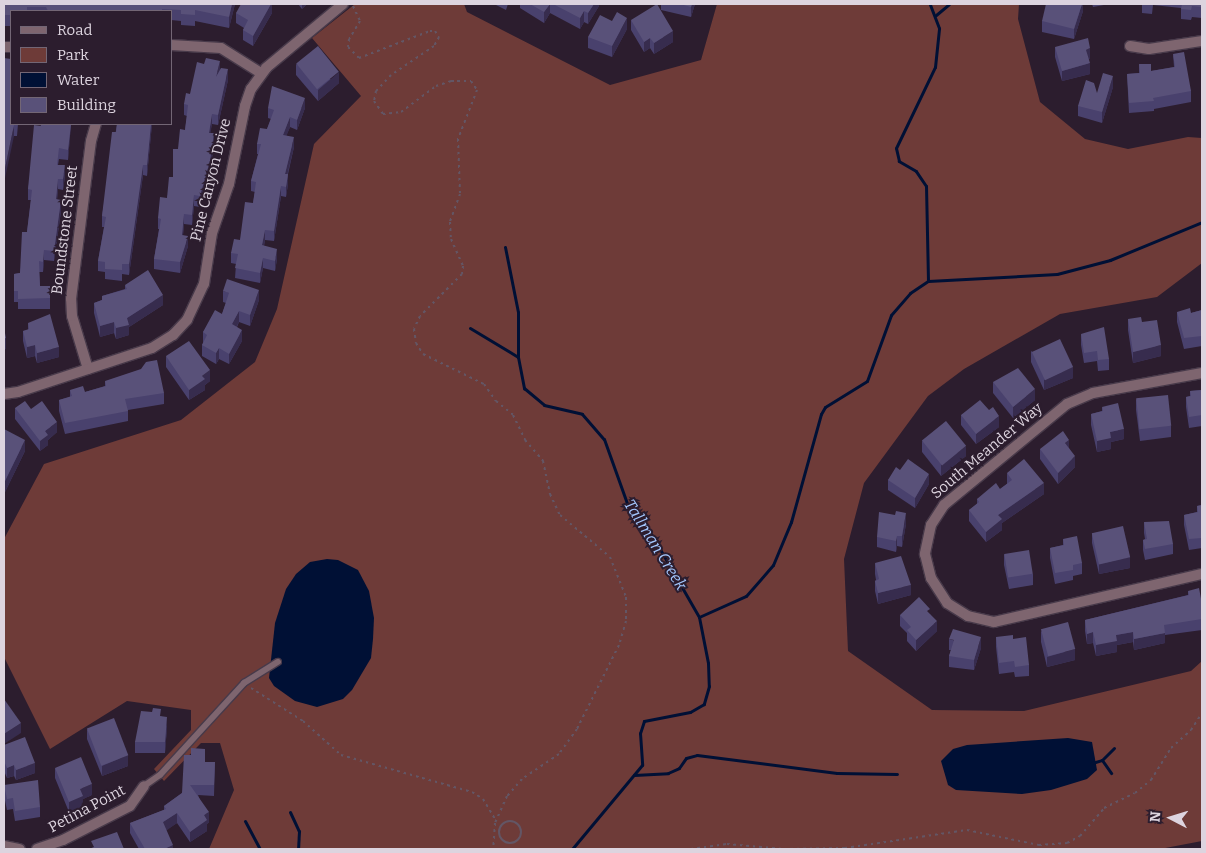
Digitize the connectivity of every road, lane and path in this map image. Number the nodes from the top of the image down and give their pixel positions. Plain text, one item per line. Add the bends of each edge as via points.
1 (348, 4) edge
2 (1202, 41) edge
3 (172, 45) edge
4 (1130, 46) dead end
5 (261, 74) junction
6 (96, 125) edge
7 (88, 369) junction
8 (1202, 373) edge
9 (4, 394) edge
10 (1202, 574) edge
11 (278, 662) dead end
12 (244, 683) junction
13 (1202, 714) edge
14 (144, 786) joint
15 (496, 821) junction
16 (494, 830) junction
17 (499, 831) junction
18 (4, 846) edge
19 (20, 849) edge
20 (36, 849) edge
21 (493, 849) edge
22 (690, 849) edge

1 - 5 street, Pine Canyon Drive
1 - 15 path via 360,21 348,47 359,58 430,31 439,36 434,46 391,74 376,91 374,101 383,114 401,112 436,86 451,81 471,81 477,90 458,139 460,194 450,222 451,239 462,274 416,322 414,337 419,350 477,379 513,415 525,440 543,461 550,494 560,515 610,557 626,597 624,632 577,728 559,754 514,787 502,804
2 - 4 street via 1149,49
3 - 5 street via 221,48
5 - 7 street, Pine Canyon Drive via 244,106 228,184 212,232 204,284 191,316 158,345
6 - 7 street, Boundstone Street via 71,305
7 - 9 street, Pine Canyon Drive
8 - 10 street, South Meander Way via 1093,393 1072,401 944,505 931,525 925,554 930,578 947,603 968,616 994,622
11 - 12 lane
12 - 14 lane via 160,775
12 - 15 path via 303,721 341,754 472,792 484,799
13 - 22 path via 1192,730 1171,748 1151,780 1135,793 1104,808 1080,836 1067,843 1039,845 967,830 845,848 784,849 727,844
14 - 20 street, Petina Point via 130,806 63,840
15 - 16 path
16 - 17 path
16 - 21 path
17 - 17 path via 506,842 517,840 520,827 512,821 505,822
18 - 19 street

